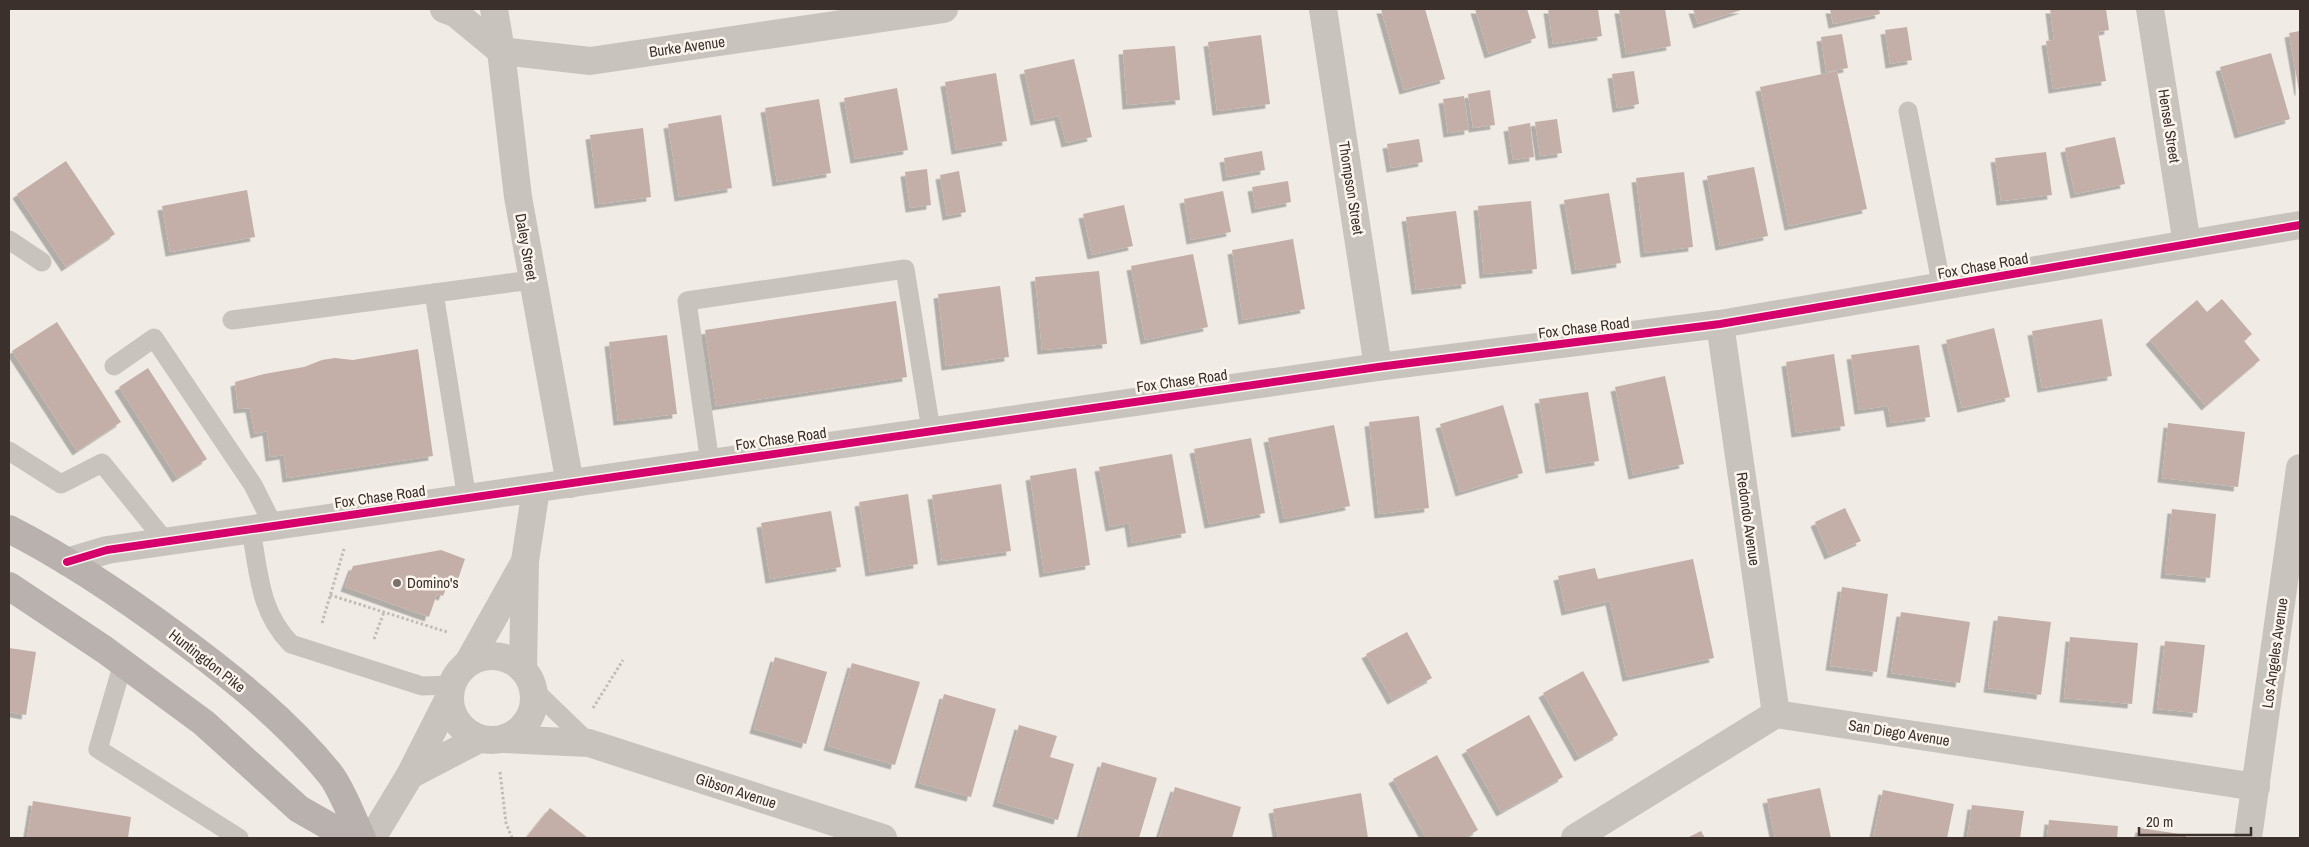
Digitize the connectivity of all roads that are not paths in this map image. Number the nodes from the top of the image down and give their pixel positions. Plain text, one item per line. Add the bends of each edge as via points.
1 (444, 9) edge
2 (494, 9) edge
3 (944, 9) edge
4 (1323, 9) edge
5 (2150, 9) edge
6 (501, 51) junction
7 (1908, 111) dead end
8 (2300, 226) edge
9 (9, 240) edge
10 (2187, 244) junction
11 (42, 262) dead end
12 (532, 280) junction
13 (1942, 288) junction
14 (434, 293) junction
15 (232, 320) dead end
16 (1720, 324) junction
17 (114, 366) dead end
18 (1378, 367) junction
19 (931, 430) junction
20 (9, 451) edge
21 (710, 463) junction
22 (2300, 468) edge
23 (570, 484) junction
24 (536, 488) junction
25 (467, 499) junction
26 (9, 528) edge
27 (262, 528) junction
28 (166, 542) junction
29 (525, 561) junction
30 (67, 562) junction
31 (9, 586) edge
32 (123, 663) junction
33 (468, 663) junction
34 (528, 679) junction
35 (451, 691) junction
36 (1776, 714) junction
37 (492, 739) junction
38 (589, 743) junction
39 (410, 775) junction
40 (2256, 787) junction
41 (239, 838) edge
42 (350, 838) edge
43 (362, 838) edge
44 (372, 838) edge
45 (883, 838) edge
46 (1575, 838) edge
47 (2248, 838) edge

1 - 6 street via 456,13
2 - 6 street, Daley Street
3 - 6 street, Burke Avenue via 590,61
4 - 18 street, Thompson Street
5 - 10 street, Hensel Street
6 - 12 street, Daley Street via 518,197
7 - 13 lane
8 - 10 street, Fox Chase Road
9 - 11 lane
10 - 13 street, Fox Chase Road
12 - 14 lane
12 - 23 street, Daley Street
13 - 16 street, Fox Chase Road
14 - 15 lane
14 - 25 lane
16 - 18 street, Fox Chase Road
16 - 36 street, Redondo Avenue
17 - 27 lane via 154,338 253,485
18 - 19 street, Fox Chase Road
19 - 21 street, Fox Chase Road
19 - 21 lane via 905,269 687,301
20 - 28 lane via 61,484 102,463
21 - 23 street, Fox Chase Road
22 - 40 street, Los Angeles Avenue
23 - 24 street, Fox Chase Road
24 - 25 street, Fox Chase Road
24 - 29 street
25 - 27 street, Fox Chase Road
26 - 30 main road, Huntingdon Pike
27 - 28 street, Fox Chase Road
27 - 35 lane via 268,614 291,644 422,686
28 - 30 street, Fox Chase Road via 107,550
29 - 33 street
29 - 34 street
30 - 43 main road, Huntingdon Pike via 129,601 231,677 295,735 331,775
31 - 32 main road
32 - 41 lane via 98,749
32 - 42 main road via 204,723 299,809
33 - 34 street via 496,656 511,660
33 - 35 street via 459,672
34 - 37 street via 533,709 527,723 517,732
34 - 38 lane
35 - 37 street via 451,711 457,723 466,733
35 - 39 street
36 - 40 street, San Diego Avenue
36 - 46 street
37 - 38 street, Gibson Avenue
37 - 39 street
38 - 45 street, Gibson Avenue
39 - 44 street
40 - 47 street, Los Angeles Avenue

